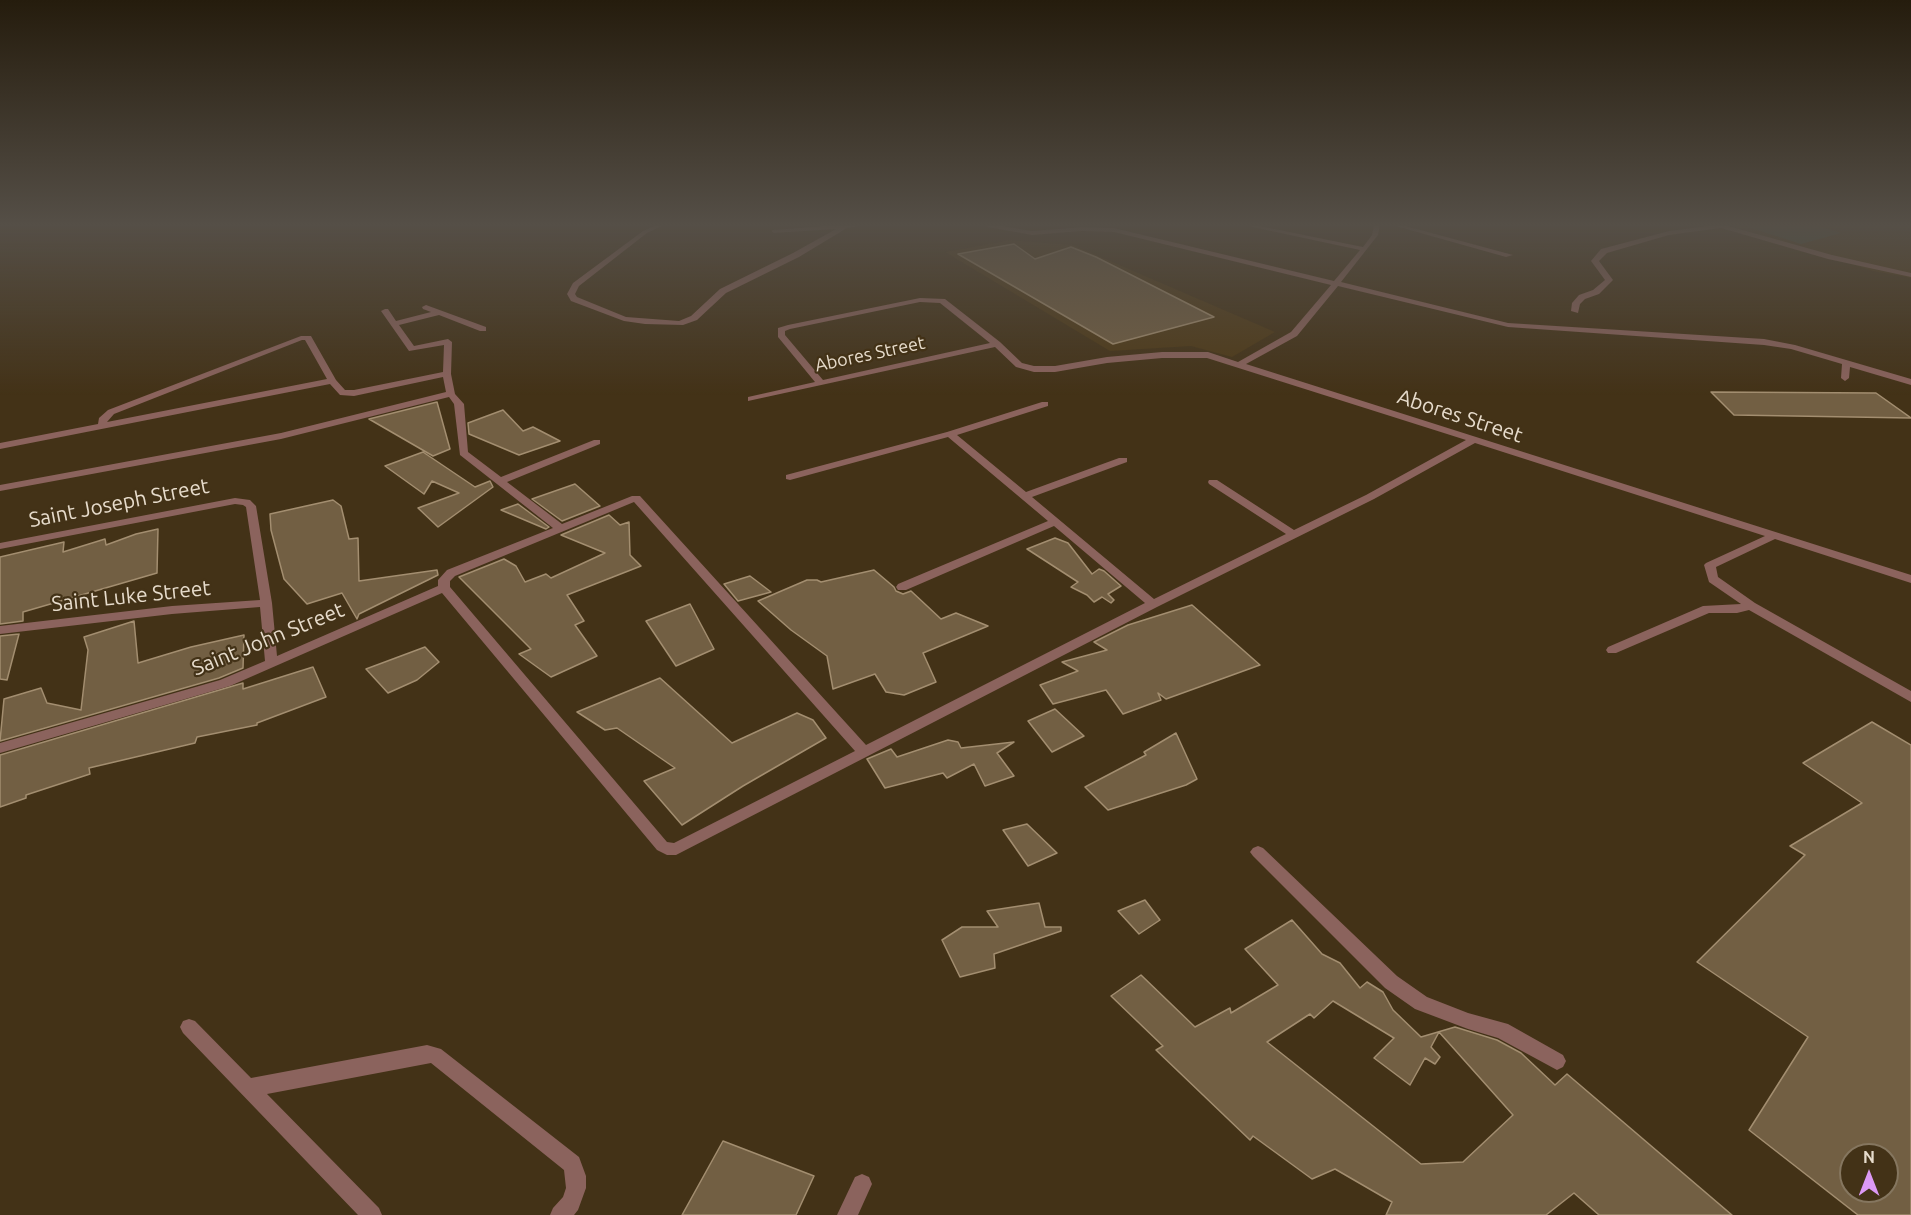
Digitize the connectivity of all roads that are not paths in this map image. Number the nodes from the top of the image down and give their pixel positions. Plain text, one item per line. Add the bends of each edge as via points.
1 (580, 282) edge
2 (742, 282) edge
3 (1329, 282) edge
4 (1608, 282) edge
5 (1334, 283) junction
6 (426, 307) dead end
7 (386, 311) dead end
8 (1575, 311) dead end
9 (440, 312) junction
10 (394, 324) junction
11 (483, 329) dead end
12 (997, 344) junction
13 (1846, 363) junction
14 (1240, 364) junction
15 (447, 374) junction
16 (1845, 378) dead end
17 (332, 381) junction
18 (820, 382) junction
19 (1911, 382) edge
20 (451, 394) junction
21 (751, 399) dead end
22 (1045, 404) dead end
23 (103, 427) junction
24 (950, 434) junction
25 (1474, 439) junction
26 (597, 442) dead end
27 (0, 446) edge
28 (1123, 460) dead end
29 (790, 477) dead end
30 (499, 482) junction
31 (1213, 482) dead end
32 (0, 488) edge
33 (1023, 497) junction
34 (1055, 522) junction
35 (560, 528) junction
36 (1294, 535) junction
37 (1776, 535) junction
38 (0, 546) edge
39 (1911, 579) edge
40 (902, 587) dead end
41 (444, 588) junction
42 (266, 603) junction
43 (1153, 604) junction
44 (1751, 606) junction
45 (0, 630) edge
46 (1612, 650) dead end
47 (271, 662) junction
48 (1911, 697) edge
49 (0, 748) edge
50 (863, 751) junction
51 (1258, 852) dead end
52 (189, 1026) dead end
53 (1557, 1061) dead end
54 (248, 1088) junction
55 (862, 1184) dead end
56 (372, 1215) edge
57 (560, 1215) edge
58 (847, 1215) edge

1 - 2 street via 571,294 574,299 624,319 680,323 694,318 723,291
3 - 5 street
4 - 8 street via 1582,297
5 - 13 street via 1508,325 1764,342
5 - 14 street via 1294,334
6 - 9 street
7 - 10 street
9 - 10 street
9 - 11 street
10 - 15 street via 412,349 448,342
12 - 14 street, Abores Street via 1019,365 1034,369 1162,356 1208,355
12 - 18 street, Abores Street
12 - 18 street, Abores Street via 942,301 920,300 781,330
13 - 16 street
13 - 19 street
14 - 25 street, Abores Street
15 - 17 street via 354,393 343,393
15 - 20 street
17 - 23 street
17 - 23 street via 308,338 301,338 111,412 102,420
18 - 21 street, Abores Street
20 - 30 street via 459,404 463,453
20 - 32 street via 282,436
22 - 24 street
23 - 27 street
24 - 29 street
24 - 33 street
25 - 36 street
25 - 37 street, Abores Street
26 - 30 street
28 - 33 street
30 - 35 street
31 - 36 street
33 - 34 street
34 - 40 street
34 - 43 street
35 - 41 street via 451,573 444,580
35 - 50 street via 636,498
36 - 43 street
37 - 39 street, Abores Street
37 - 44 street via 1710,565 1713,579
38 - 42 street, Saint Joseph Street via 246,502 250,506
41 - 47 street, Saint John Street
41 - 50 street via 667,849 676,849
42 - 45 street, Saint Luke Street
42 - 47 street
43 - 50 street
44 - 46 street via 1707,609
44 - 48 street
47 - 49 street, Saint John Street via 225,682
51 - 53 street via 1391,982 1420,1003 1468,1022 1502,1030
52 - 54 street
54 - 56 street
54 - 57 street via 435,1055 573,1164 576,1188 571,1203
55 - 58 street

